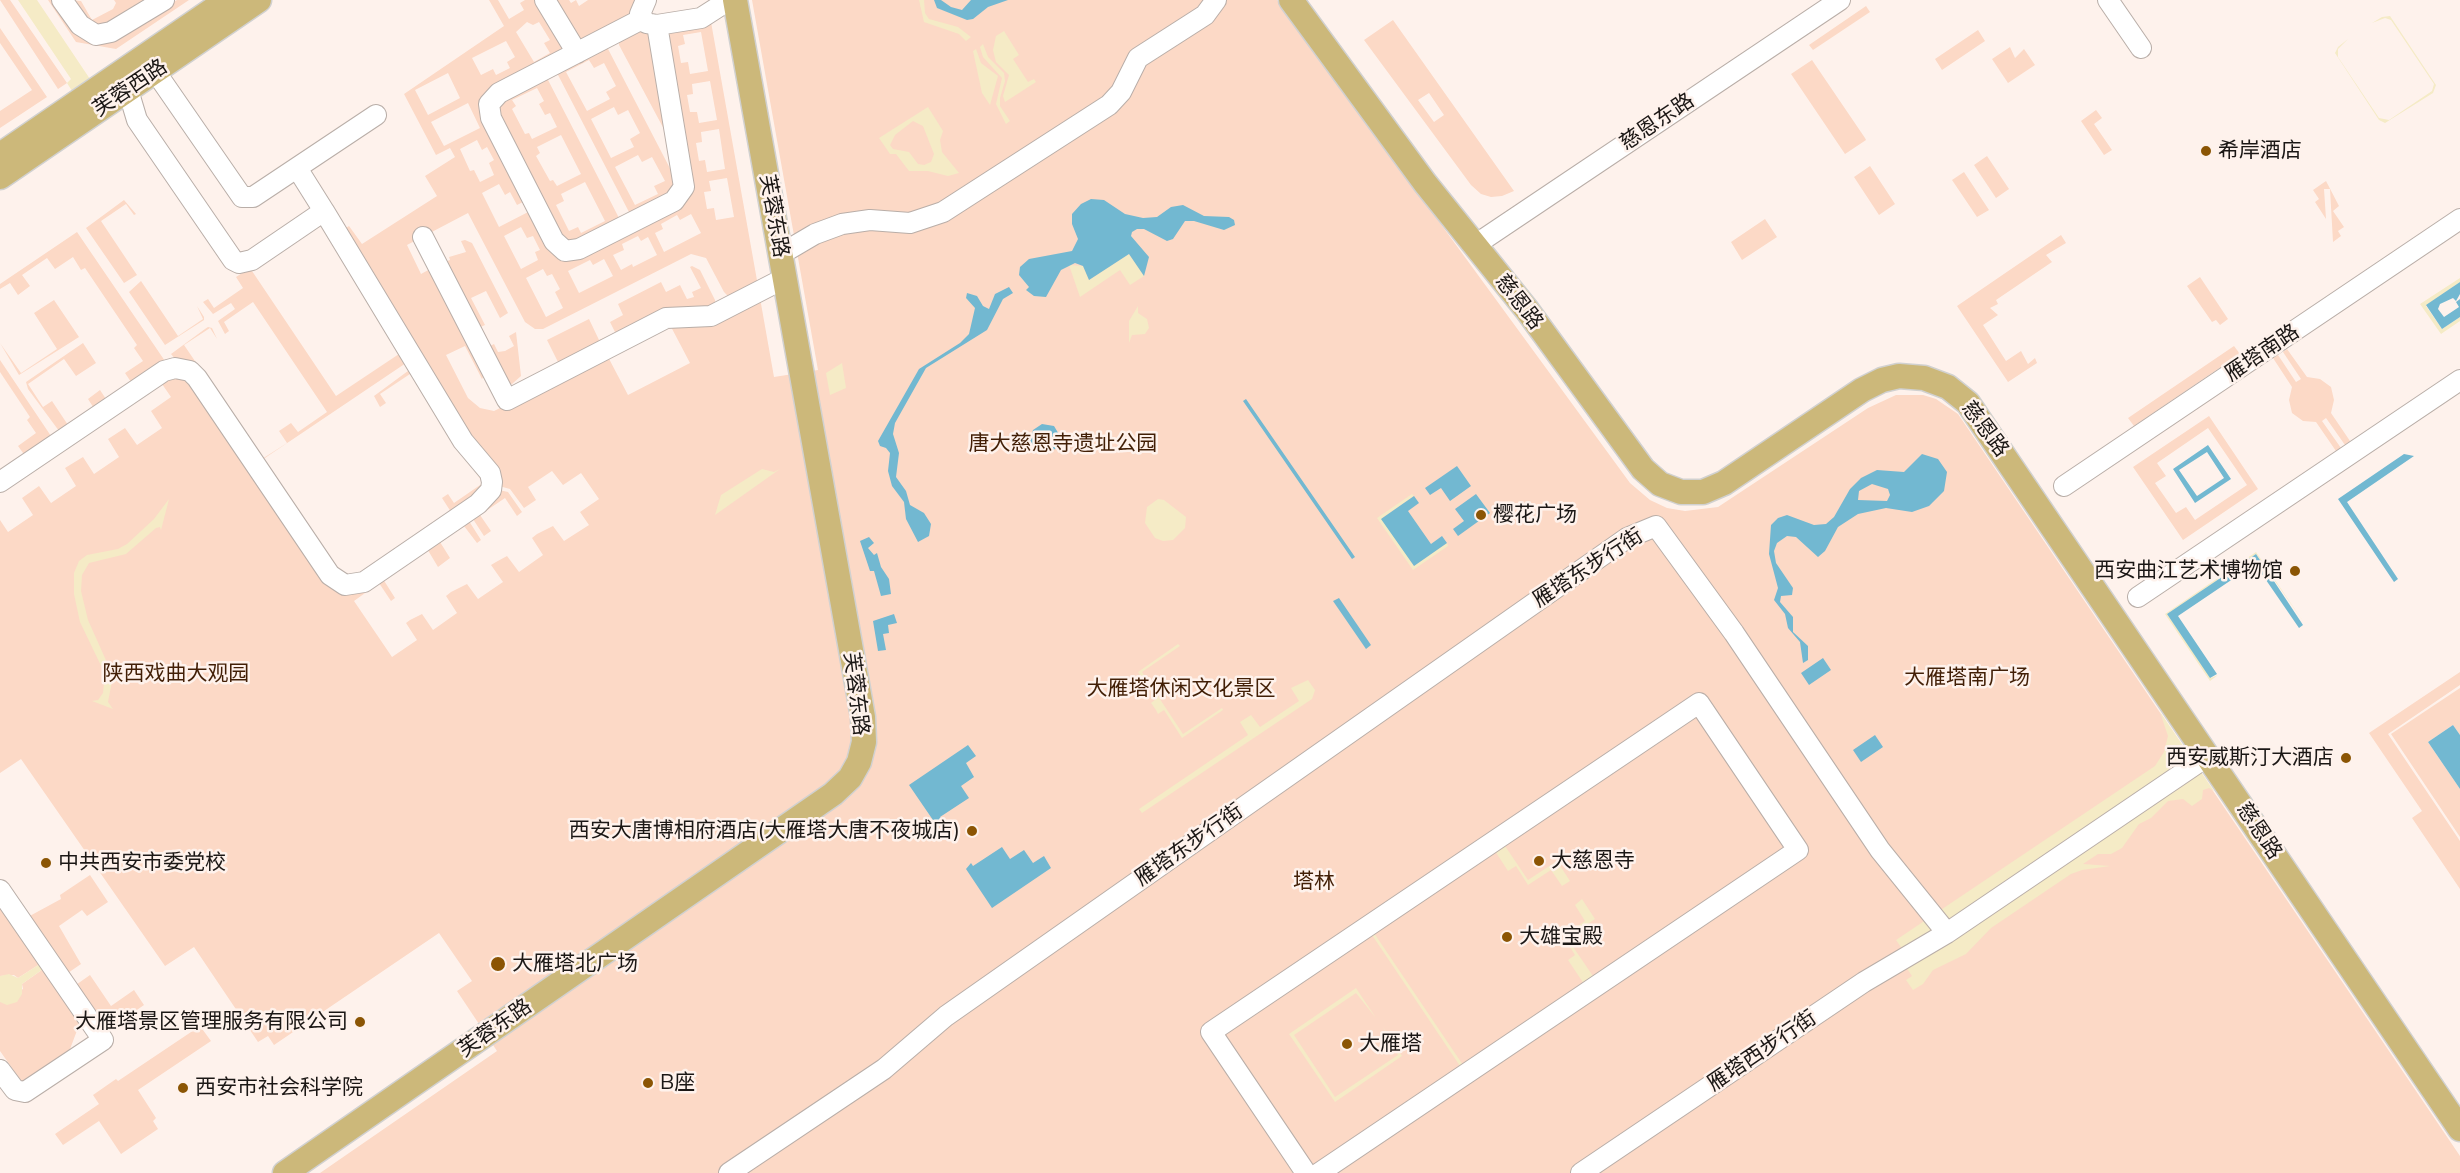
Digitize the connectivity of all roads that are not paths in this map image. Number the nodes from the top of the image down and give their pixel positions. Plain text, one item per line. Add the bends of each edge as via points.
1 (62, 0) edge
2 (164, 0) edge
3 (227, 0) edge
4 (259, 0) edge
5 (545, 0) edge
6 (729, 0) edge
7 (735, 0) edge
8 (1216, 0) edge
9 (1292, 0) edge
10 (1840, 0) edge
11 (2109, 0) edge
12 (648, 15) edge
13 (2141, 48) dead end
14 (577, 53) junction
15 (150, 64) junction
16 (120, 84) junction
17 (376, 115) dead end
18 (0, 155) edge
19 (297, 168) junction
20 (0, 177) edge
21 (324, 211) junction
22 (2460, 219) edge
23 (423, 237) dead end
24 (1475, 245) junction
25 (781, 254) junction
26 (785, 278) junction
27 (2460, 380) edge
28 (0, 482) edge
29 (2064, 486) dead end
30 (2138, 597) dead end
31 (2208, 756) junction
32 (0, 890) edge
33 (1947, 933) junction
34 (0, 1071) edge
35 (2460, 1129) edge
36 (285, 1173) edge
37 (729, 1173) edge
38 (1306, 1173) edge
39 (1319, 1173) edge
40 (1581, 1173) edge

1 - 2 street via 87,32 99,35
3 - 15 main road, 芙蓉西路
4 - 15 main road, 芙蓉西路
5 - 14 street
6 - 12 street via 701,18
7 - 25 main road, 芙蓉东路
8 - 25 street via 1205,15 1138,58 1121,92 1109,105 943,212 910,223 870,220 842,224 814,234
9 - 24 main road, 慈恩路
10 - 24 street, 慈恩东路
11 - 13 street
12 - 14 street
12 - 14 street via 684,181 682,192 674,201 572,252 554,241 489,111 489,104 499,93
15 - 16 main road, 芙蓉西路
15 - 19 street via 238,195 253,197
16 - 18 main road, 芙蓉西路
16 - 20 main road, 芙蓉西路
16 - 21 street via 137,120 233,260 252,260
17 - 19 street
19 - 21 street
21 - 28 street via 463,441 490,472 492,486 486,498 364,582 337,582 197,378 182,368 164,371
22 - 29 street, 雁塔南路
23 - 26 street via 507,400 666,318 711,316
24 - 31 main road, 慈恩路 via 1643,469 1660,484 1681,492 1703,492 1724,483 1875,382 1916,376 1956,392 1978,415
25 - 26 main road, 芙蓉东路
26 - 36 main road, 芙蓉东路 via 863,717 864,742 856,767 834,794
27 - 30 street
31 - 33 street, 雁塔西步行街
31 - 35 main road, 慈恩路
32 - 34 street via 104,1041 25,1092 15,1090
33 - 37 street, 雁塔东步行街 via 1880,850 1722,616 1656,526 1618,545 954,1010 884,1069
33 - 40 street, 雁塔西步行街 via 1864,982
38 - 39 street via 1211,1032 1699,703 1798,850

